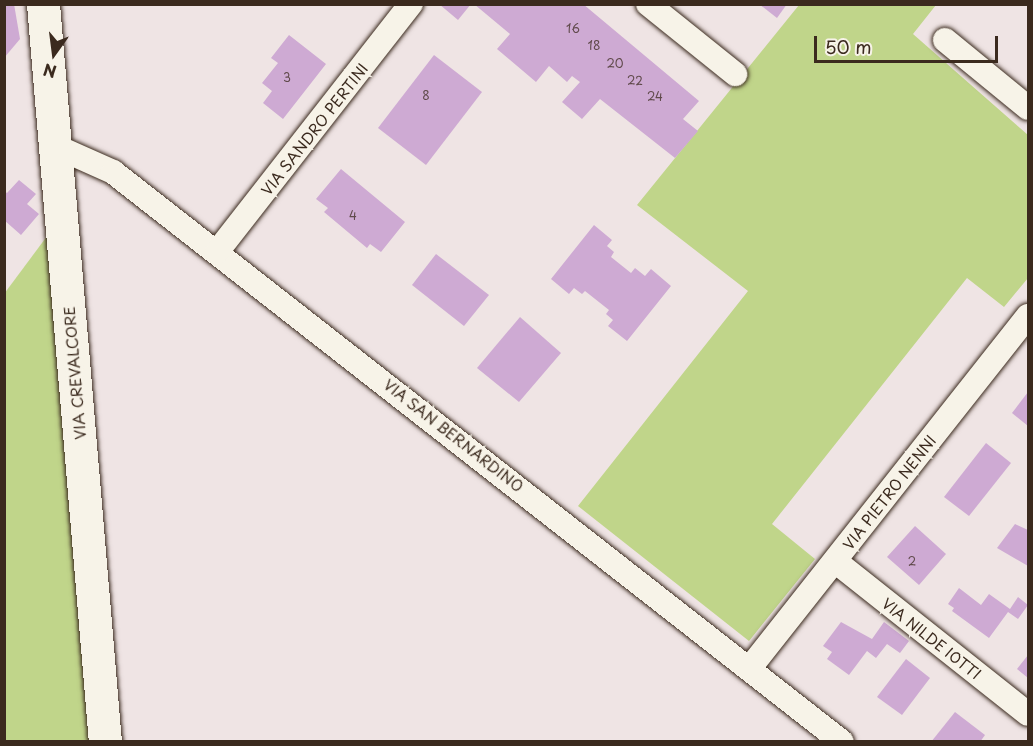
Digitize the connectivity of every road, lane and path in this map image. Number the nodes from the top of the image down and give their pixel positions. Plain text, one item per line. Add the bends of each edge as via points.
1 (43, 4) edge
2 (411, 4) edge
3 (648, 4) edge
4 (945, 40) dead end
5 (735, 74) dead end
6 (1029, 108) edge
7 (55, 146) junction
8 (217, 252) junction
9 (1029, 316) edge
10 (835, 561) junction
11 (749, 669) junction
12 (1029, 714) edge
13 (105, 741) edge
14 (842, 741) edge

1 - 7 main road, VIA CREVALCORE
2 - 8 street, VIA SANDRO PERTINI
3 - 5 street
4 - 6 street
7 - 8 street, VIA SAN BERNARDINO via 102,164
7 - 13 main road, VIA CREVALCORE
8 - 11 street, VIA SAN BERNARDINO
9 - 10 street, VIA PIETRO NENNI
10 - 11 street, VIA PIETRO NENNI
10 - 12 street, VIA NILDE IOTTI
11 - 14 street, VIA SAN BERNARDINO

